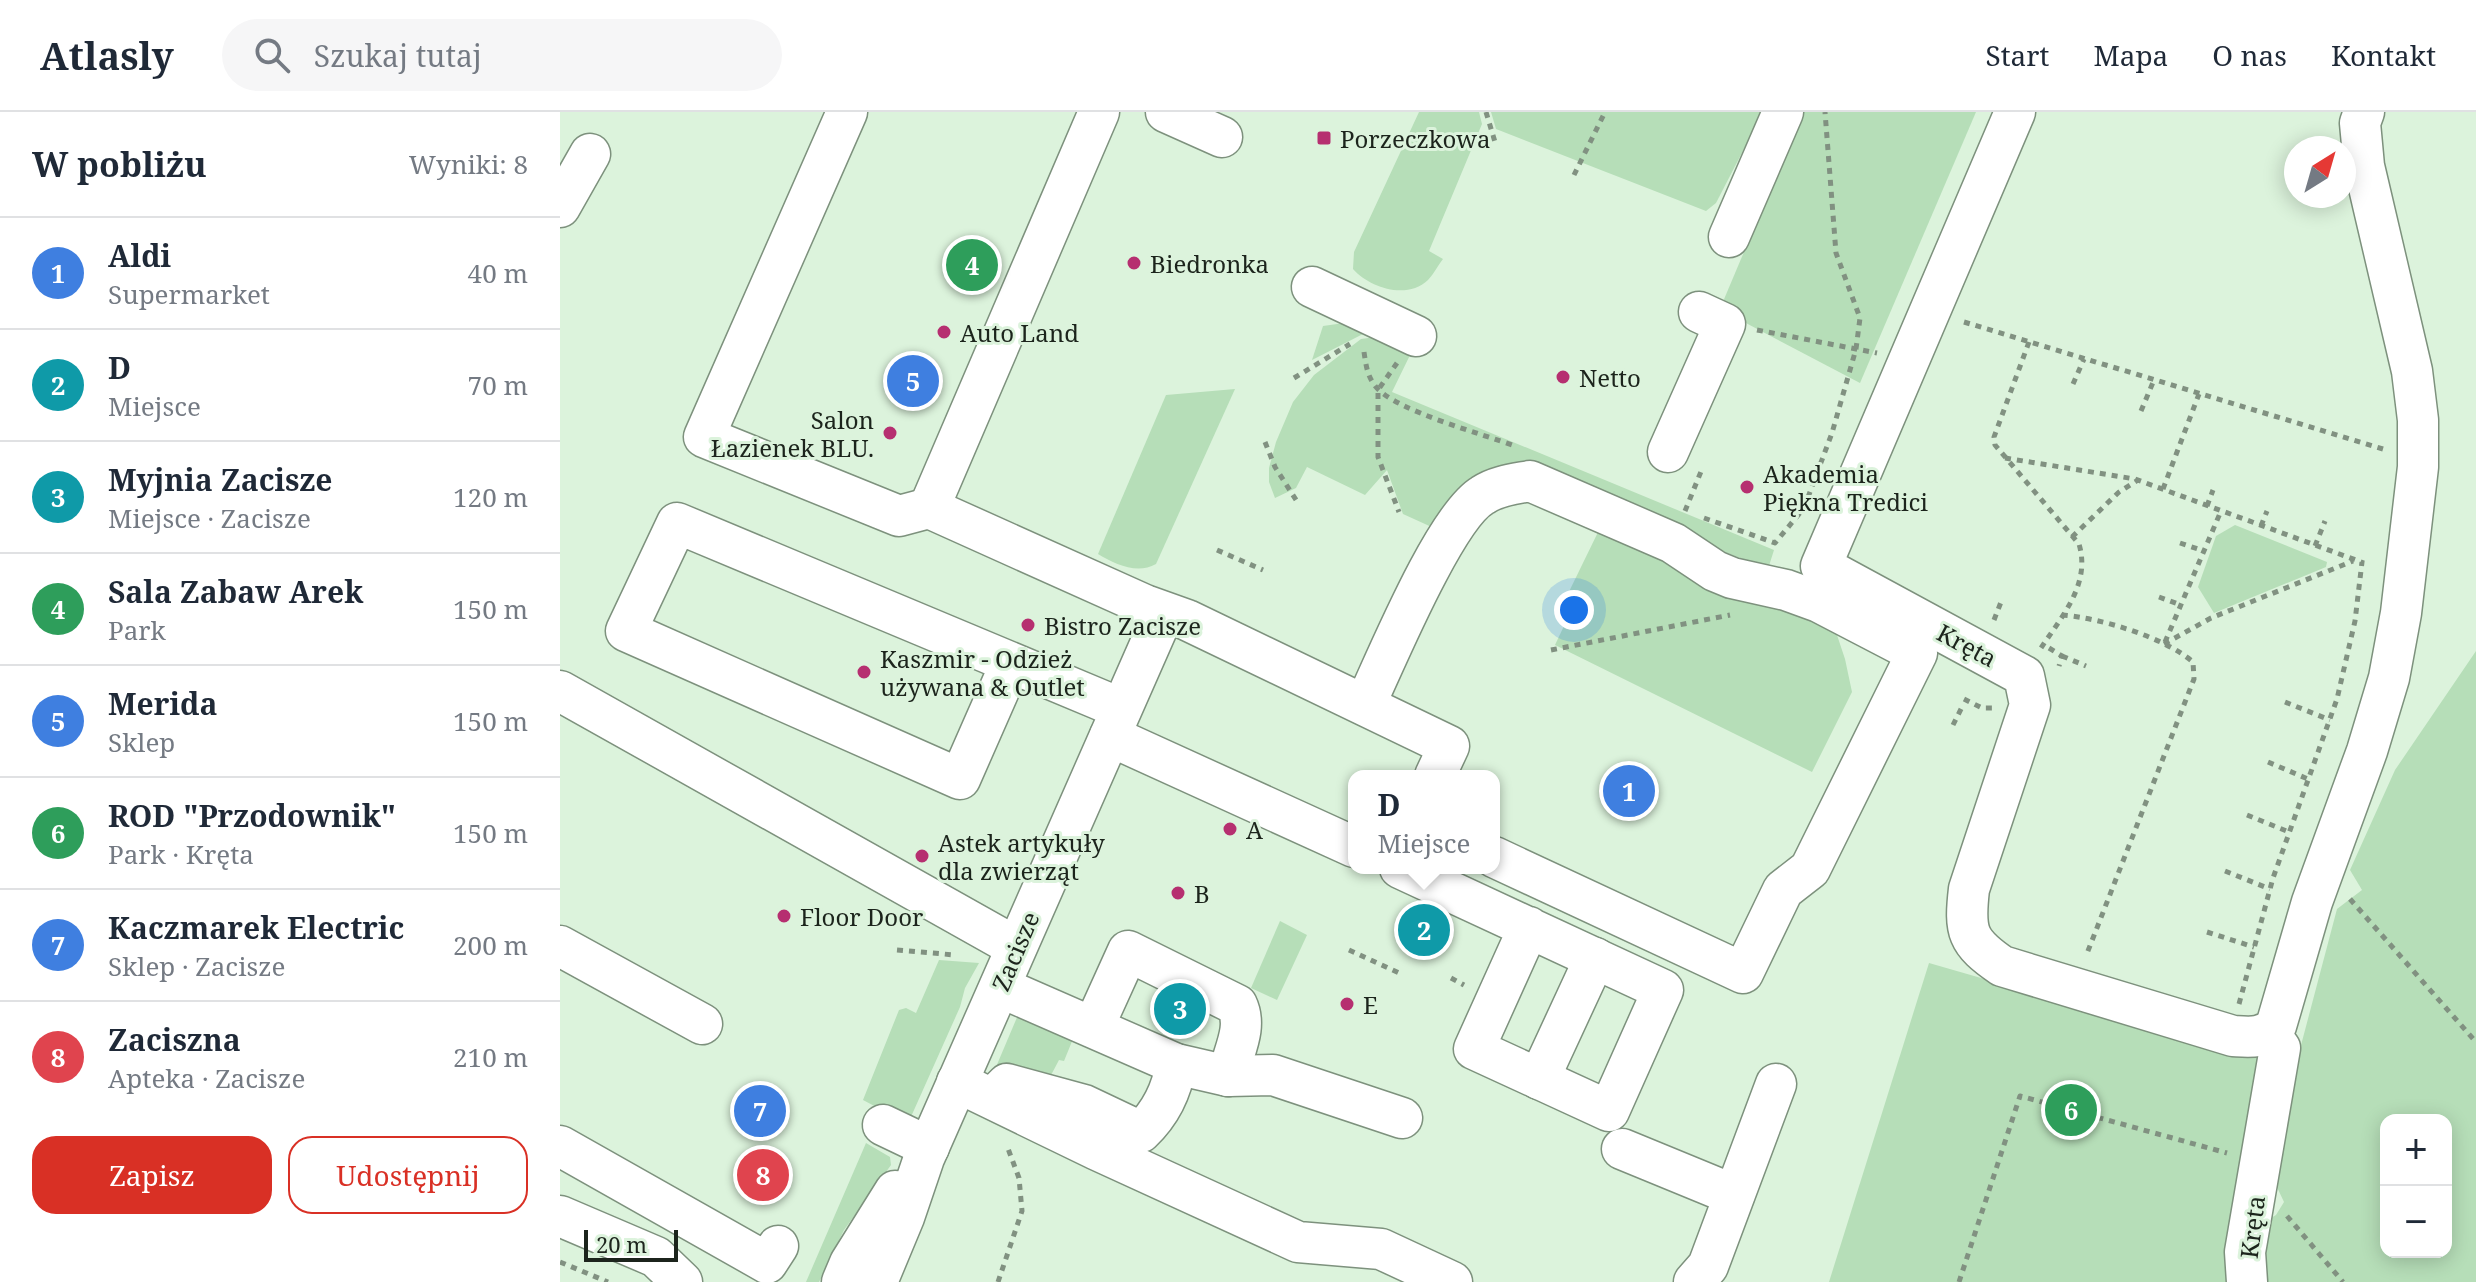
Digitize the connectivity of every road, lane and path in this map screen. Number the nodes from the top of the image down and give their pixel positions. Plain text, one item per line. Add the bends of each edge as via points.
1 (847, 112) edge
2 (1099, 112) edge
3 (1166, 112) edge
4 (1486, 112) edge
5 (1605, 112) edge
6 (1783, 112) edge
7 (2015, 112) edge
8 (2353, 116) edge
9 (1222, 137) dead end
10 (1495, 142) dead end
11 (590, 154) dead end
12 (1574, 175) dead end
13 (560, 207) edge
14 (1729, 237) dead end
15 (1312, 287) dead end
16 (1928, 312) junction
17 (1712, 318) joint
18 (1416, 336) joint
19 (1353, 342) dead end
20 (2029, 342) junction
21 (1908, 359) junction
22 (2084, 359) junction
23 (1294, 378) dead end
24 (2154, 380) junction
25 (2073, 384) dead end
26 (2199, 394) junction
27 (2141, 411) dead end
28 (1265, 442) dead end
29 (2389, 451) dead end
30 (1668, 452) dead end
31 (2005, 458) junction
32 (2139, 480) junction
33 (2163, 489) junction
34 (2213, 490) dead end
35 (1298, 503) dead end
36 (2207, 506) junction
37 (929, 508) junction
38 (2221, 511) junction
39 (2267, 511) dead end
40 (1399, 512) dead end
41 (2325, 521) dead end
42 (2261, 526) junction
43 (2072, 537) junction
44 (2180, 543) dead end
45 (2315, 546) junction
46 (1217, 550) dead end
47 (2204, 551) junction
48 (2354, 560) junction
49 (2362, 562) junction
50 (1263, 570) dead end
51 (2405, 578) junction
52 (2159, 597) dead end
53 (2181, 605) junction
54 (1164, 613) junction
55 (1733, 614) dead end
56 (2062, 615) junction
57 (2164, 644) junction
58 (1551, 650) dead end
59 (1917, 653) junction
60 (2062, 656) junction
61 (1011, 663) junction
62 (2042, 664) junction
63 (2086, 666) dead end
64 (560, 691) edge
65 (2285, 702) dead end
66 (1365, 705) junction
67 (1963, 705) dead end
68 (2330, 720) junction
69 (1116, 722) junction
70 (1953, 725) dead end
71 (2268, 762) dead end
72 (1438, 770) edge
73 (2308, 779) junction
74 (1826, 783) dead end
75 (2247, 815) dead end
76 (2289, 832) junction
77 (1348, 844) edge
78 (1500, 860) edge
79 (2324, 868) junction
80 (2225, 871) dead end
81 (1413, 874) edge
82 (2270, 889) junction
83 (910, 920) junction
84 (1529, 927) junction
85 (2207, 932) dead end
86 (560, 946) edge
87 (1016, 947) junction
88 (2254, 947) junction
89 (1349, 950) dead end
90 (957, 955) dead end
91 (1595, 958) junction
92 (2076, 966) dead end
93 (1399, 973) dead end
94 (1000, 987) junction
95 (702, 1024) dead end
96 (1094, 1026) junction
97 (2251, 1034) junction
98 (2476, 1042) edge
99 (1176, 1064) junction
100 (1228, 1076) junction
101 (1539, 1079) junction
102 (1776, 1084) dead end
103 (985, 1096) junction
104 (1402, 1118) dead end
105 (883, 1125) dead end
106 (560, 1146) edge
107 (1622, 1149) dead end
108 (926, 1152) junction
109 (2260, 1172) junction
110 (1734, 1195) junction
111 (560, 1216) edge
112 (778, 1246) dead end
113 (560, 1262) edge
114 (608, 1282) edge
115 (682, 1282) edge
116 (842, 1282) edge
117 (877, 1282) edge
118 (998, 1282) edge
119 (1452, 1282) edge
120 (1694, 1282) edge
121 (1959, 1282) edge
122 (2247, 1282) edge
123 (2343, 1282) edge

1 - 37 street via 704,437 899,516
2 - 37 street
3 - 9 street
4 - 10 path
5 - 12 path
6 - 14 street
7 - 16 street, Kręta
8 - 51 street via 2412,371 2418,420
11 - 13 street
15 - 18 street
16 - 20 path
16 - 21 street, Kręta
17 - 21 path
17 - 30 street
18 - 40 path via 1378,390 1378,457
19 - 23 path
20 - 22 path
20 - 31 path via 1994,437
21 - 62 street, Kręta via 1821,566
22 - 24 path
22 - 25 path
24 - 26 path
24 - 27 path
26 - 29 path
26 - 33 path
28 - 35 path
31 - 32 path
31 - 43 path
32 - 33 path
32 - 43 path
33 - 36 path
34 - 36 path
36 - 38 path
37 - 54 street
38 - 42 path
38 - 47 path
39 - 42 path
41 - 45 path
42 - 45 path
43 - 56 path via 2084,561 2078,589
44 - 47 path
45 - 48 path
46 - 50 path
47 - 53 path
48 - 49 path
48 - 57 path via 2211,618
49 - 51 path
49 - 68 path via 2355,621
51 - 79 street via 2389,678
52 - 53 path
53 - 57 path
54 - 66 street
54 - 69 street, Zacisze
55 - 58 path
56 - 57 path via 2086,617
56 - 62 path
57 - 92 path via 2193,662 2194,679 2086,958
59 - 66 street via 1819,602 1715,571 1673,543 1530,481 1483,494 1460,517
59 - 74 street via 1868,688
59 - 78 street via 1810,869 1783,890 1743,973
60 - 62 path
60 - 62 path
60 - 63 path
61 - 61 street via 677,523 626,631 960,779
61 - 69 street
62 - 97 street, Kręta via 1969,889 1965,919 1977,948 2002,966
64 - 83 street
65 - 68 path
66 - 72 street via 1449,746
67 - 70 path
68 - 73 path
69 - 77 street
69 - 87 street, Zacisze
71 - 73 path
73 - 76 path
75 - 76 path
76 - 82 path
79 - 97 street via 2276,1026
79 - 98 path
80 - 82 path
81 - 84 street
82 - 88 path
83 - 87 street
83 - 90 path
84 - 91 street
84 - 101 street via 1474,1049
85 - 88 path
86 - 95 street
87 - 94 street, Zacisze
88 - 97 path
89 - 93 path
91 - 101 street
91 - 101 street via 1663,990 1609,1111
94 - 96 street
94 - 103 street, Zacisze
96 - 99 street
96 - 100 street via 1128,951 1237,1005 1240,1036
97 - 109 street, Kręta via 2280,1048
99 - 100 street
99 - 103 street via 1155,1118 1141,1132 1084,1105 1007,1084
100 - 104 street via 1273,1075
102 - 110 street
103 - 108 street, Zacisze
103 - 118 path via 1019,1178 1022,1211
103 - 119 street via 1298,1242 1381,1249
105 - 108 street
106 - 112 street via 767,1263
107 - 110 street
108 - 116 street, Zacisze via 899,1184
108 - 117 street, Zacisze
109 - 121 path via 2020,1096
109 - 122 street, Kręta via 2245,1252
109 - 123 path
110 - 120 street via 1708,1266
111 - 115 street via 656,1257
113 - 114 path

